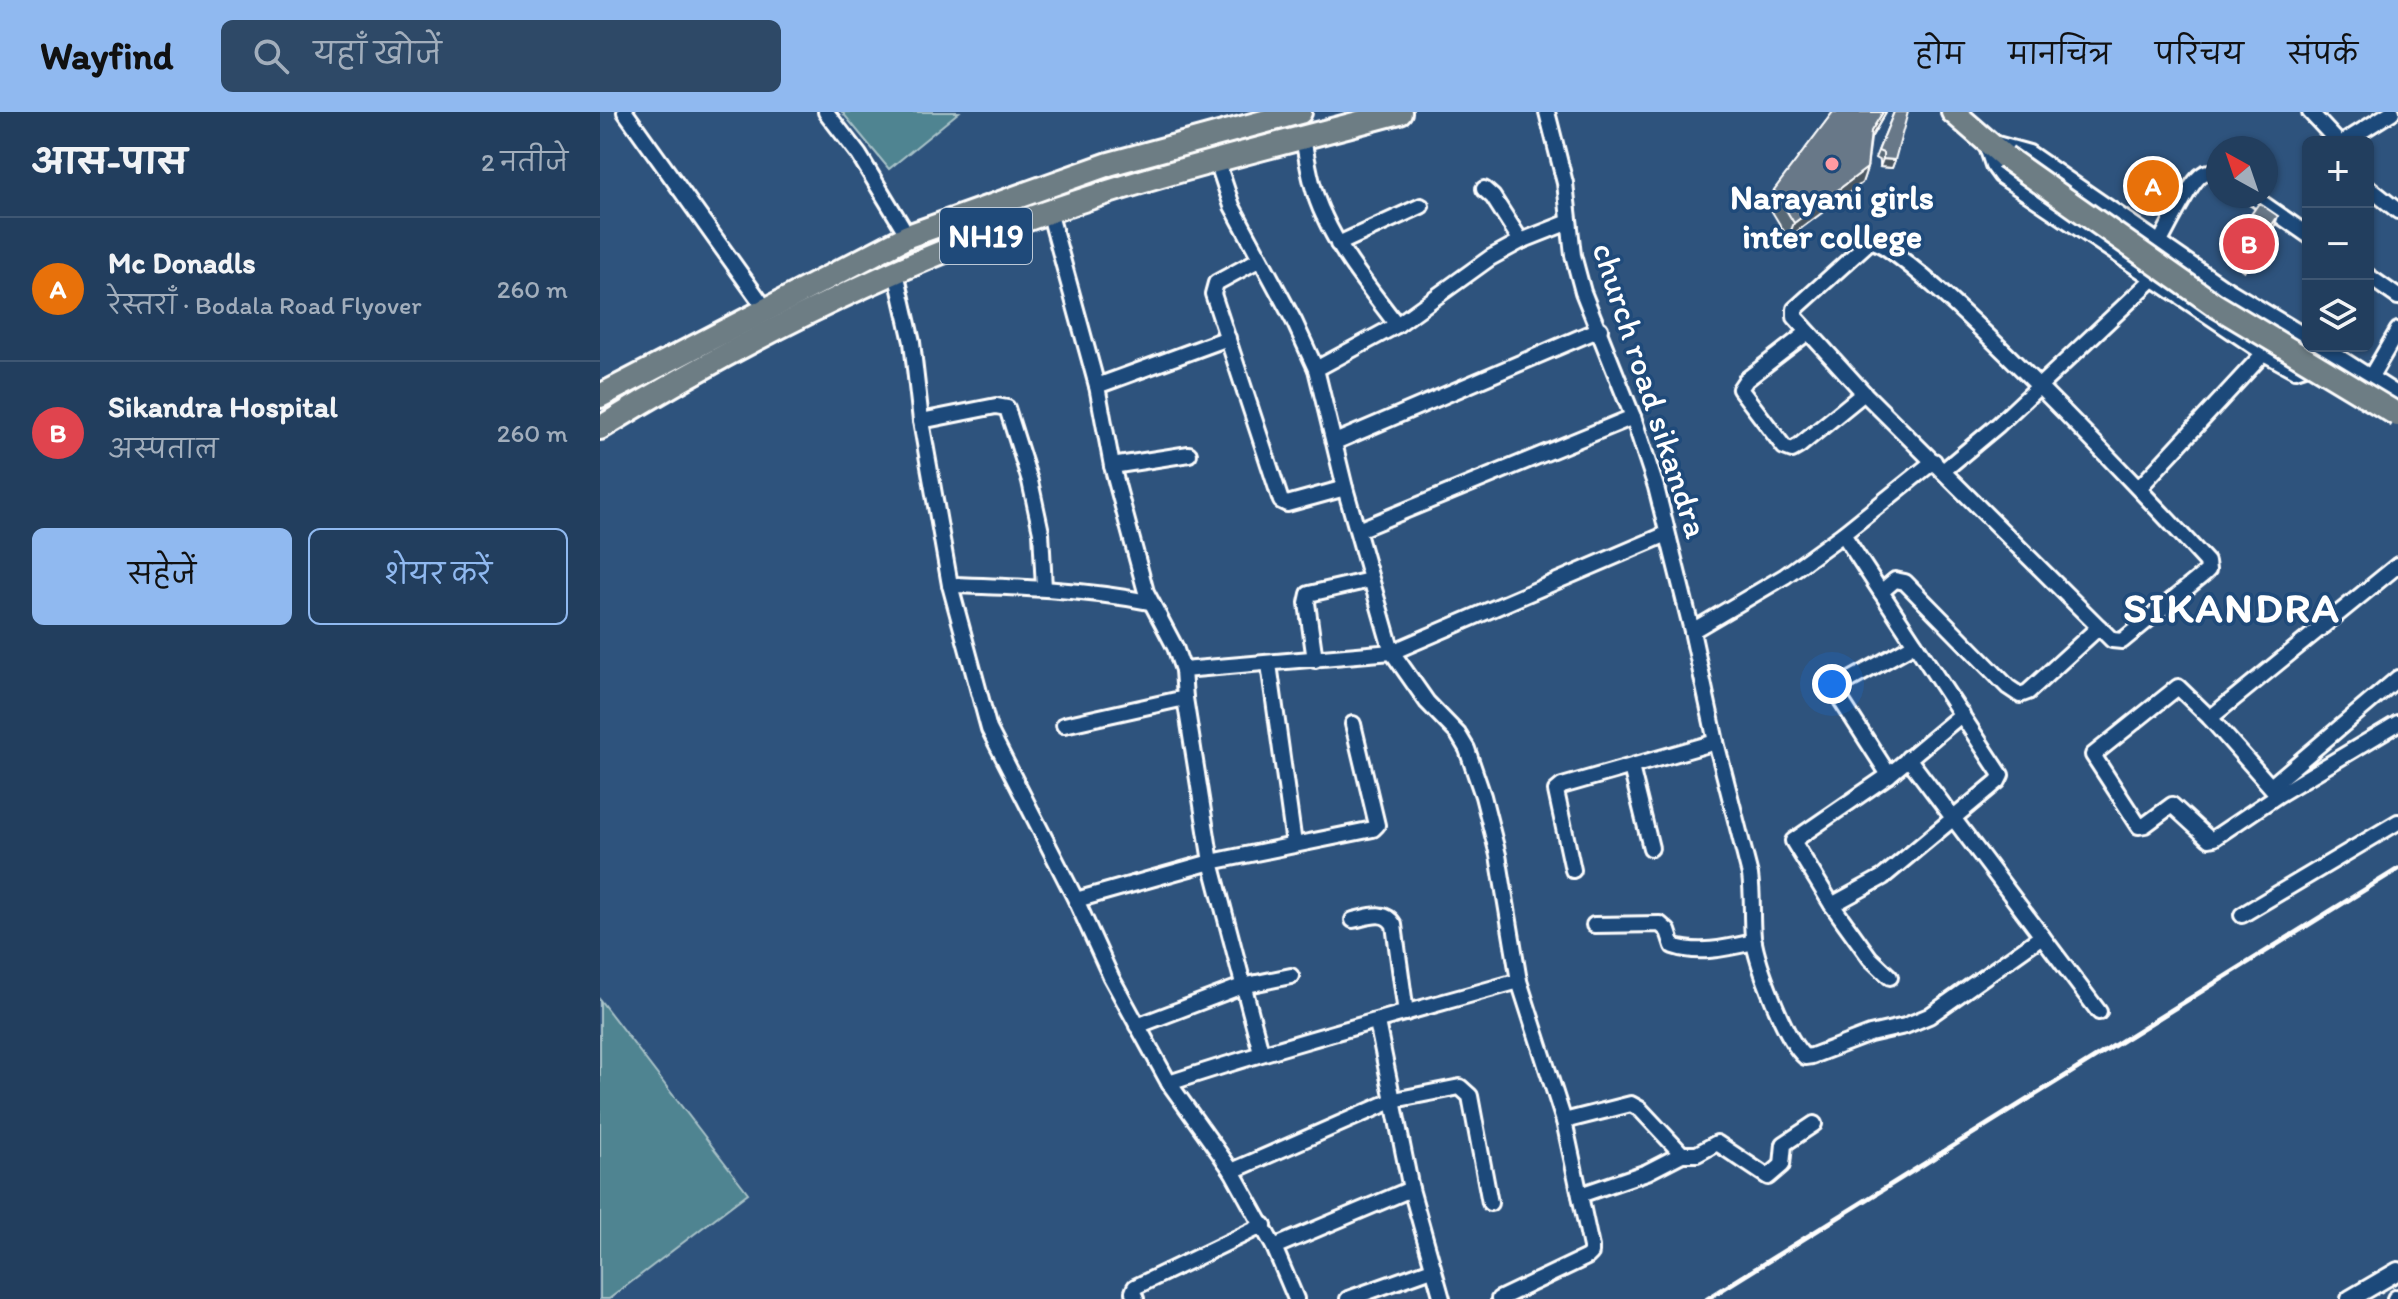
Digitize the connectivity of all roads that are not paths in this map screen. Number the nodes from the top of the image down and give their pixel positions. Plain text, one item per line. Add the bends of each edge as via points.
1 (625, 112) edge
2 (826, 112) edge
3 (1300, 112) edge
4 (1400, 112) edge
5 (1547, 112) edge
6 (1953, 112) edge
7 (2310, 112) edge
8 (2392, 112) edge
9 (2335, 136) edge
10 (2351, 136) edge
11 (1303, 138) junction
12 (1984, 140) junction
13 (1217, 161) junction
14 (2206, 172) edge
15 (1484, 189) dead end
16 (2374, 192) edge
17 (1421, 206) dead end
18 (2269, 208) edge
19 (1049, 211) junction
20 (2398, 211) edge
21 (1569, 222) junction
22 (2302, 231) edge
23 (908, 236) junction
24 (1521, 241) junction
25 (1338, 244) junction
26 (2159, 244) junction
27 (1260, 259) junction
28 (896, 272) junction
29 (2153, 279) junction
30 (2374, 280) edge
31 (2398, 297) edge
32 (765, 308) junction
33 (2280, 320) junction
34 (1397, 325) junction
35 (1600, 329) junction
36 (2398, 330) edge
37 (1808, 332) junction
38 (2302, 334) edge
39 (1228, 338) junction
40 (2324, 352) edge
41 (2331, 352) edge
42 (2264, 353) junction
43 (1316, 369) junction
44 (2370, 378) junction
45 (1097, 386) junction
46 (2037, 387) junction
47 (1864, 393) junction
48 (2398, 395) edge
49 (600, 396) edge
50 (2398, 415) edge
51 (1633, 417) junction
52 (921, 421) junction
53 (600, 428) edge
54 (1335, 442) junction
55 (1189, 454) dead end
56 (1112, 466) junction
57 (1938, 466) junction
58 (1345, 488) junction
59 (2139, 488) junction
60 (1358, 530) junction
61 (1667, 534) junction
62 (1843, 534) junction
63 (2398, 565) edge
64 (1370, 580) junction
65 (950, 585) junction
66 (1044, 588) junction
67 (1881, 592) junction
68 (1149, 602) junction
69 (2099, 627) junction
70 (1692, 631) junction
71 (1915, 644) junction
72 (1392, 652) junction
73 (1315, 660) junction
74 (1269, 664) junction
75 (1183, 670) junction
76 (2398, 678) edge
77 (1185, 698) junction
78 (1962, 714) junction
79 (2210, 718) junction
80 (2398, 723) edge
81 (1353, 724) dead end
82 (1064, 725) dead end
83 (1716, 742) junction
84 (1908, 758) junction
85 (1631, 767) junction
86 (1889, 775) junction
87 (2274, 790) junction
88 (1953, 819) junction
89 (2398, 822) edge
90 (1294, 844) junction
91 (1651, 848) dead end
92 (1211, 862) junction
93 (1573, 870) dead end
94 (1076, 900) junction
95 (1832, 905) junction
96 (2242, 915) dead end
97 (1353, 920) dead end
98 (1594, 925) dead end
99 (2042, 936) junction
100 (1754, 942) junction
101 (1291, 976) dead end
102 (1890, 977) dead end
103 (1519, 981) junction
104 (1242, 986) junction
105 (2099, 1012) dead end
106 (1406, 1013) junction
107 (1377, 1022) junction
108 (1137, 1026) junction
109 (1261, 1052) junction
110 (1169, 1083) junction
111 (1394, 1100) junction
112 (1564, 1121) junction
113 (1814, 1124) dead end
114 (1682, 1154) junction
115 (1232, 1171) junction
116 (1411, 1189) junction
117 (1580, 1195) junction
118 (1490, 1203) dead end
119 (1264, 1225) junction
120 (1274, 1247) junction
121 (1432, 1269) junction
122 (2398, 1271) edge
123 (1290, 1297) edge
124 (1136, 1299) edge
125 (1348, 1299) edge
126 (1442, 1299) edge
127 (1499, 1299) edge
128 (2350, 1299) edge

1 - 32 street
2 - 23 street
3 - 23 main road, NH19 via 1109,164
4 - 11 main road, NH19
5 - 21 street, church road sikandra
6 - 12 main road
7 - 9 street
8 - 10 street
11 - 13 main road, NH19
11 - 25 street via 1312,184
12 - 26 street via 2029,153
12 - 29 street via 2001,176
12 - 50 main road, bridge via 2215,305
13 - 19 main road, NH19
13 - 27 street via 1232,206
14 - 26 street
15 - 24 street
16 - 20 street
17 - 25 street
18 - 22 street
19 - 28 main road, NH19
19 - 45 street
21 - 24 street
21 - 35 street, church road sikandra via 1583,292
23 - 32 main road, NH19
24 - 34 street
25 - 34 street
26 - 33 street
27 - 39 street via 1216,283
27 - 43 street
28 - 52 street via 912,342
28 - 53 main road, NH19 via 678,380
29 - 42 street
29 - 46 street
30 - 31 street
32 - 49 main road, NH19
33 - 38 street
33 - 42 street
34 - 43 street
35 - 51 street, church road sikandra
35 - 54 street
36 - 44 street
37 - 46 street via 1795,309 1864,245 1877,241 1936,288
37 - 47 street
37 - 47 street via 1740,389 1784,447 1799,446
39 - 45 street
39 - 58 street via 1282,502
40 - 42 street via 2317,363 2295,370
41 - 44 street
42 - 59 street
43 - 54 street
44 - 48 street
45 - 56 street
46 - 57 street
46 - 59 street
47 - 57 street
51 - 60 street
51 - 61 street, church road sikandra
52 - 65 street
52 - 66 street via 1007,408 1041,532
54 - 58 street
55 - 56 street
56 - 68 street
57 - 62 street
57 - 69 street
58 - 60 street
59 - 69 street via 2207,562 2208,570 2122,641 2112,640
60 - 64 street
61 - 70 street, church road sikandra
61 - 72 street
62 - 67 street
62 - 70 street
63 - 79 street
64 - 72 street
64 - 73 street via 1309,594
65 - 66 street
65 - 94 street via 989,729
66 - 68 street
67 - 69 street via 1895,580 1905,582 2020,695
67 - 71 street
68 - 75 street
70 - 83 street, church road sikandra
71 - 78 street
71 - 86 street via 1839,690
72 - 73 street
72 - 103 street via 1417,691 1467,749 1498,855
73 - 74 street
74 - 75 street
74 - 90 street
75 - 77 street
76 - 87 street
77 - 82 street
77 - 92 street
78 - 84 street
78 - 88 street via 2001,775
79 - 87 street
79 - 87 street via 2175,687 2095,752 2094,760 2137,824 2145,825 2172,805 2205,837 2214,838
80 - 87 street
81 - 90 street via 1377,825
83 - 85 street
83 - 100 street, church road sikandra via 1750,875
84 - 86 street
84 - 88 street
85 - 91 street
85 - 93 street via 1556,791
86 - 95 street via 1793,841
88 - 95 street via 1883,877
88 - 99 street
89 - 96 street
90 - 92 street
92 - 94 street
92 - 104 street
94 - 108 street
95 - 102 street
97 - 106 street via 1391,918
98 - 100 street via 1660,924 1675,948 1690,950
99 - 100 street, church road sikandra via 1929,1016 1805,1057 1786,1030
99 - 105 street
101 - 104 street
103 - 106 street
103 - 112 street
104 - 108 street
104 - 109 street
106 - 107 street
107 - 109 street
107 - 111 street
108 - 110 street
109 - 110 street
110 - 115 street
111 - 115 street
111 - 116 street
111 - 118 street via 1465,1089
112 - 114 street via 1631,1104
112 - 117 street
113 - 114 street via 1784,1144 1782,1165 1768,1177 1717,1143 1696,1155
114 - 117 street
115 - 119 street
116 - 120 street
116 - 121 street
117 - 127 street via 1591,1253
119 - 120 street
119 - 124 street via 1135,1287
120 - 123 street
121 - 125 street
121 - 126 street
122 - 128 street

